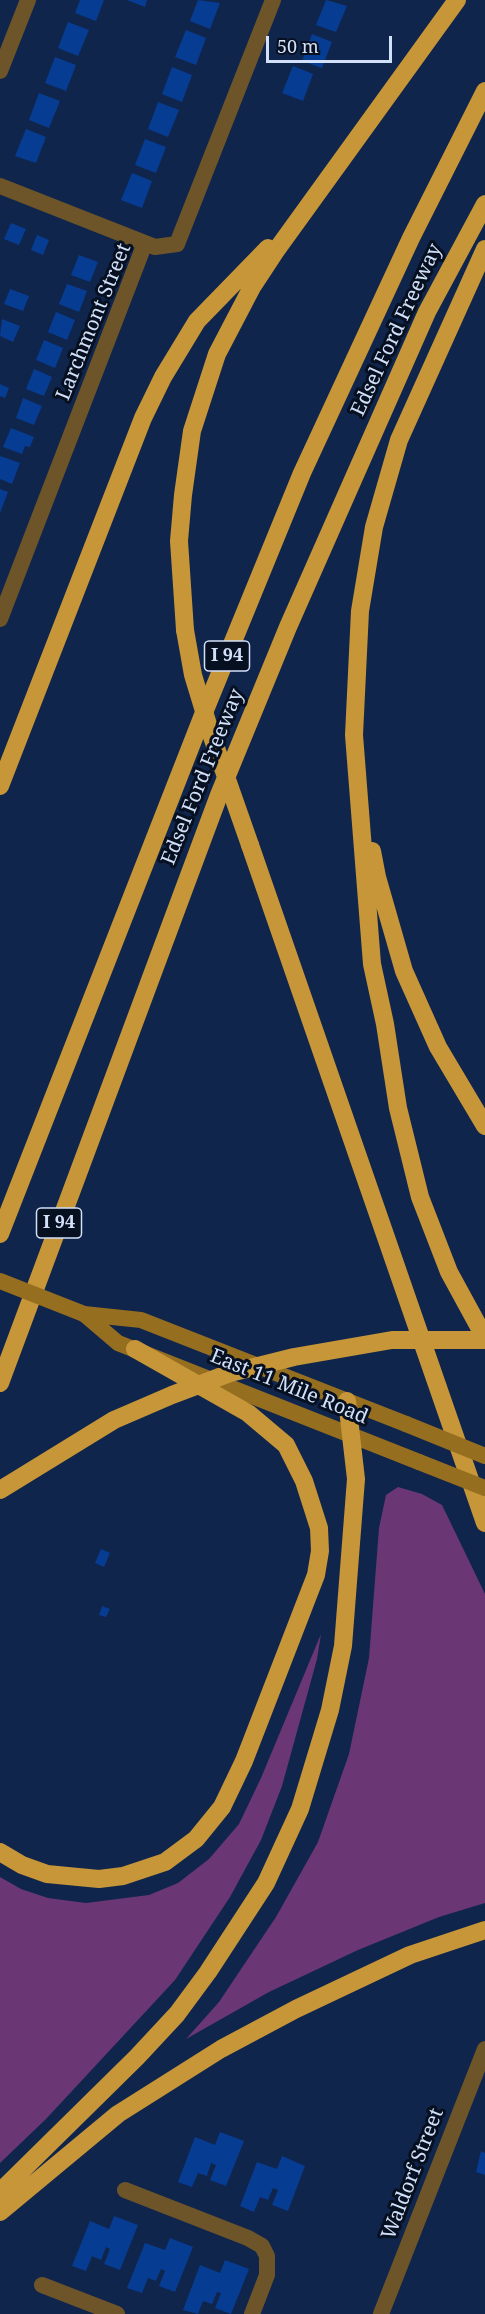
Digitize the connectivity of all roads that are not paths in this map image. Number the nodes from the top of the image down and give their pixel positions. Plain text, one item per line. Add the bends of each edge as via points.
1 (28, 0) edge
2 (273, 0) edge
3 (457, 0) edge
4 (0, 71) edge
5 (485, 91) edge
6 (0, 186) edge
7 (485, 204) edge
8 (307, 208) junction
9 (145, 243) junction
10 (485, 249) edge
11 (0, 619) edge
12 (357, 764) junction
13 (0, 786) edge
14 (485, 1126) edge
15 (0, 1234) edge
16 (0, 1281) edge
17 (84, 1314) junction
18 (485, 1339) edge
19 (135, 1349) junction
20 (0, 1383) edge
21 (346, 1401) junction
22 (350, 1434) junction
23 (485, 1456) edge
24 (485, 1488) edge
25 (0, 1490) edge
26 (485, 1523) edge
27 (0, 1852) edge
28 (485, 1930) edge
29 (485, 2049) edge
30 (125, 2190) dead end
31 (0, 2192) edge
32 (0, 2212) edge
33 (42, 2285) dead end
34 (117, 2314) edge
35 (252, 2314) edge
36 (381, 2314) edge

1 - 4 street
2 - 9 street, Larchmont Street via 181,237 177,244 162,248
3 - 8 highway
5 - 15 highway, Edsel Ford Freeway / I 94 via 411,238 303,473 163,814
6 - 9 street
7 - 20 highway, Edsel Ford Freeway / I 94 via 427,312 214,806
8 - 13 highway via 197,321 164,377 143,418
8 - 26 highway, bridge via 231,323 192,431 179,541 185,630 193,675 210,731
9 - 11 street, Larchmont Street
10 - 12 highway via 399,440 374,527 360,611 356,666
12 - 14 highway via 377,877 404,971 438,1047
12 - 18 highway via 372,964 398,1108 420,1197 449,1272
16 - 17 main road, East 11 Mile Road, bridge
17 - 19 main road, East 11 Mile Road via 118,1343
17 - 21 main road, East 11 Mile Road via 141,1320
18 - 25 highway, bridge via 381,1342 230,1373 114,1420
19 - 22 main road, East 11 Mile Road
19 - 27 highway via 248,1413 286,1445 304,1481 319,1528 316,1575 244,1761 222,1807 196,1839 165,1862 123,1876 99,1879 47,1874
21 - 22 highway
21 - 23 main road, East 11 Mile Road, bridge
22 - 24 main road, East 11 Mile Road, bridge
22 - 31 highway via 356,1479 343,1646 330,1710 295,1821 266,1883 177,2014
28 - 32 highway via 410,1955 221,2049 118,2114
29 - 36 street, Waldorf Street
30 - 35 street via 262,2246 267,2256 267,2275
33 - 34 street

